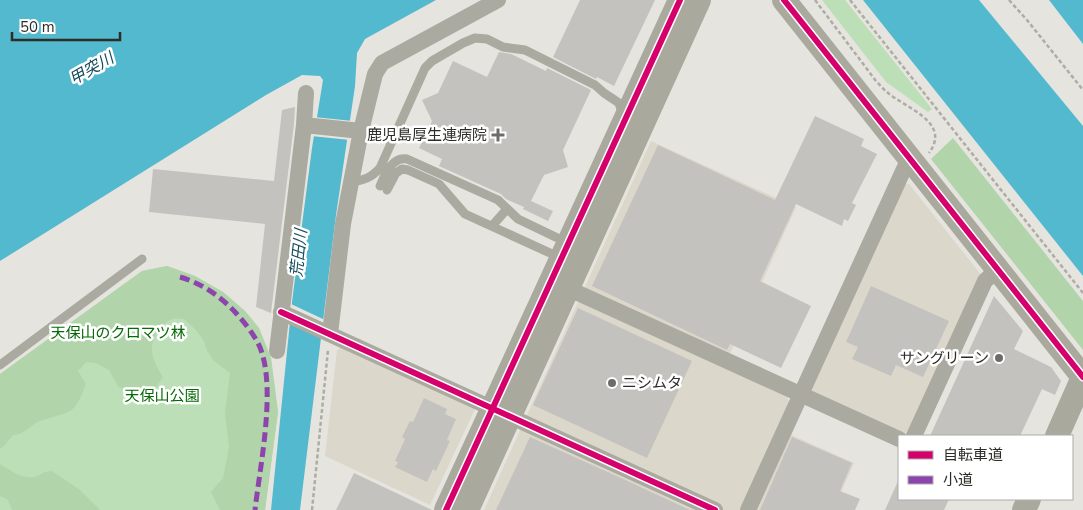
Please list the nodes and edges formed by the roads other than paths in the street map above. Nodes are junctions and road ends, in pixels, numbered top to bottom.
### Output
1 (498, 0) edge
2 (680, 0) edge
3 (699, 0) edge
4 (784, 0) edge
5 (306, 94) dead end
6 (632, 124) junction
7 (307, 125) junction
8 (357, 130) junction
9 (917, 158) junction
10 (351, 182) junction
11 (507, 209) junction
12 (492, 226) junction
13 (565, 251) junction
14 (142, 259) dead end
15 (998, 269) junction
16 (559, 284) junction
17 (285, 314) junction
18 (327, 333) junction
19 (277, 351) dead end
20 (0, 365) edge
21 (1083, 377) edge
22 (801, 395) junction
23 (502, 413) junction
24 (914, 435) edge
25 (1057, 435) edge
26 (898, 439) edge
27 (446, 510) edge
28 (467, 510) edge
29 (716, 510) edge
30 (748, 510) edge

1 - 8 street
2 - 6 street
3 - 6 street
4 - 9 street
5 - 7 street
6 - 10 lane
6 - 13 street
6 - 16 street
7 - 8 street
7 - 17 street
8 - 10 street
9 - 15 street
9 - 22 street
10 - 18 street
11 - 12 lane
11 - 12 lane
11 - 13 lane
12 - 13 lane
13 - 16 street
14 - 20 lane
15 - 21 street
15 - 24 street
16 - 22 street
16 - 23 street
17 - 18 street
17 - 19 street
18 - 23 street
21 - 25 street
22 - 26 street
22 - 30 street
23 - 27 street
23 - 28 street
23 - 29 street

